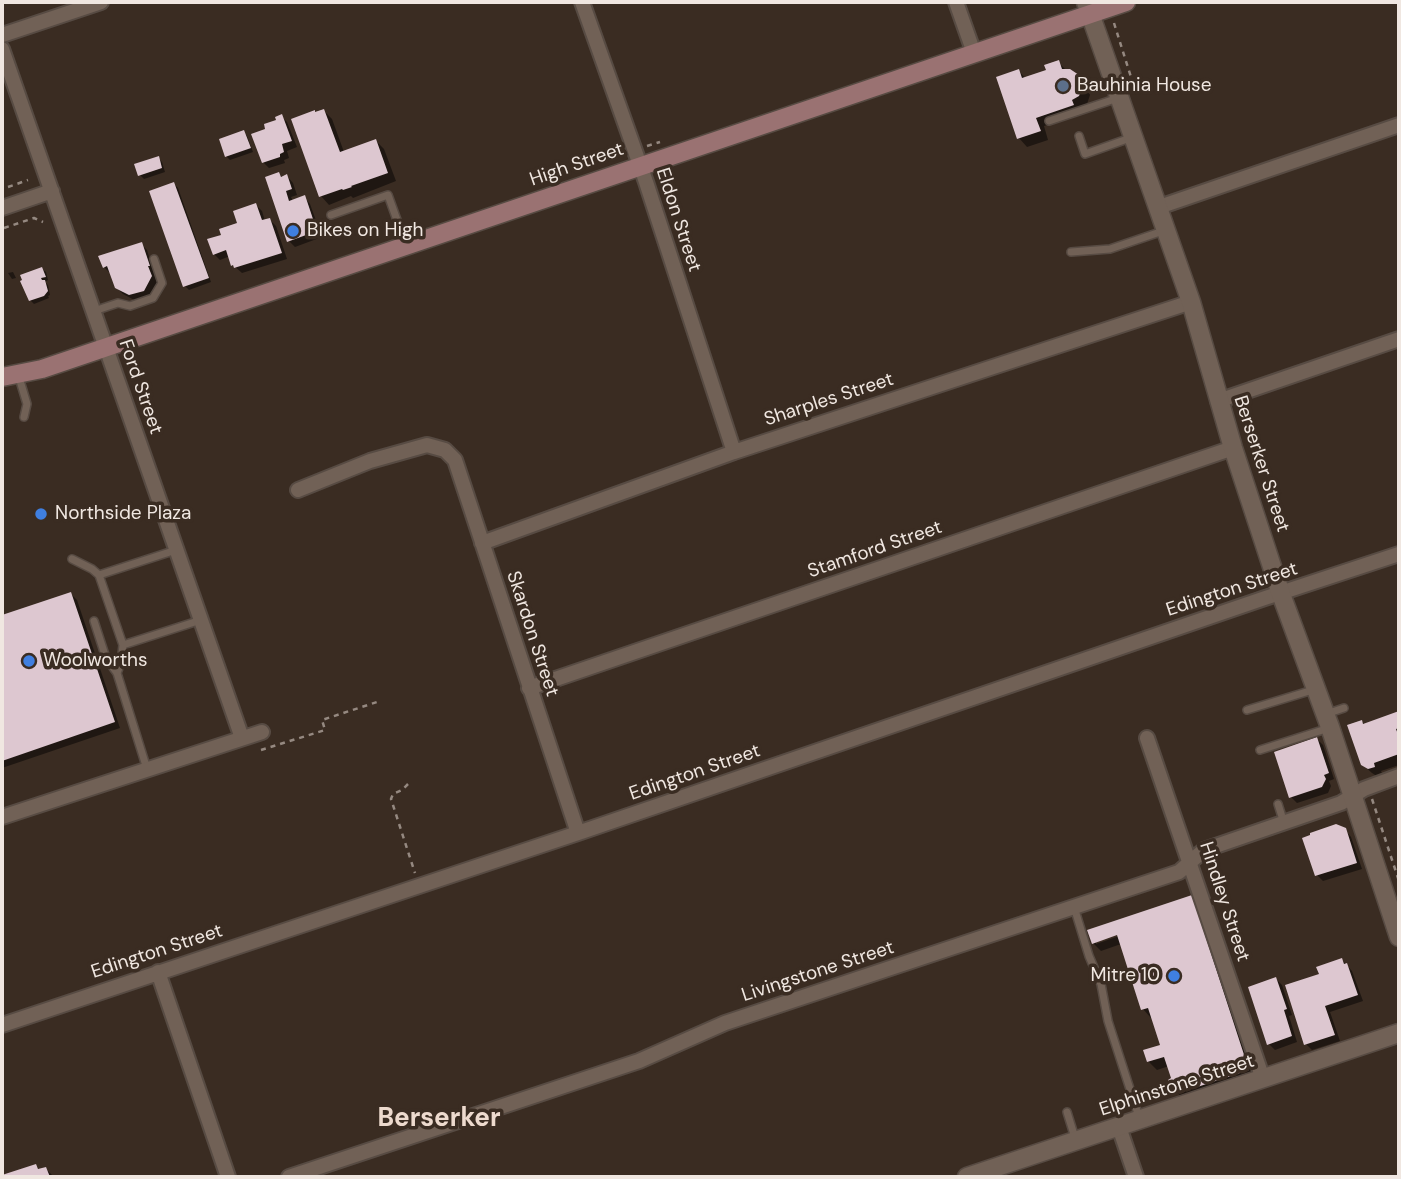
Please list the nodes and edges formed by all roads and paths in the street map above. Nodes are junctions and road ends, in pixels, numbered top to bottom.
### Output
1 (101, 2) edge
2 (582, 2) edge
3 (956, 2) edge
4 (1126, 2) edge
5 (1088, 8) edge
6 (2, 35) edge
7 (2, 48) edge
8 (974, 53) junction
9 (1119, 97) junction
10 (1049, 121) dead end
11 (1399, 125) edge
12 (1079, 136) dead end
13 (1134, 136) junction
14 (640, 166) junction
15 (28, 180) dead end
16 (8, 187) dead end
17 (52, 191) junction
18 (1159, 207) junction
19 (2, 208) edge
20 (331, 215) dead end
21 (43, 222) dead end
22 (4, 228) dead end
23 (1167, 230) junction
24 (406, 245) junction
25 (1071, 252) dead end
26 (154, 259) dead end
27 (1191, 302) junction
28 (94, 312) junction
29 (1399, 339) edge
30 (106, 347) junction
31 (13, 377) edge
32 (2, 390) edge
33 (1218, 401) junction
34 (24, 417) dead end
35 (1233, 448) junction
36 (734, 452) junction
37 (298, 490) dead end
38 (482, 542) junction
39 (176, 550) junction
40 (1399, 554) edge
41 (72, 559) dead end
42 (99, 575) junction
43 (1280, 594) junction
44 (201, 620) junction
45 (94, 621) dead end
46 (123, 645) junction
47 (117, 673) junction
48 (529, 688) junction
49 (1316, 689) junction
50 (380, 701) dead end
51 (1344, 708) dead end
52 (1247, 710) dead end
53 (1328, 721) junction
54 (262, 732) dead end
55 (242, 738) junction
56 (1147, 738) dead end
57 (261, 750) dead end
58 (1260, 750) dead end
59 (147, 769) junction
60 (1399, 776) edge
61 (408, 784) dead end
62 (1353, 796) junction
63 (1278, 804) dead end
64 (2, 817) edge
65 (1285, 824) junction
66 (578, 833) junction
67 (1191, 863) junction
68 (419, 886) junction
69 (1074, 907) junction
70 (1399, 937) edge
71 (158, 972) junction
72 (2, 1024) edge
73 (1399, 1033) edge
74 (1263, 1079) junction
75 (1067, 1112) dead end
76 (1140, 1120) junction
77 (1119, 1127) junction
78 (1076, 1141) junction
79 (228, 1177) edge
80 (289, 1177) edge
81 (967, 1177) edge
82 (1136, 1177) edge

1 - 6 street
2 - 14 street, Eldon Street
3 - 8 street
4 - 5 main road, High Street
5 - 8 main road, High Street
5 - 9 street, Berserker Street
7 - 17 street, Ford Street
8 - 14 main road, High Street
9 - 10 lane
9 - 13 street, Berserker Street
11 - 18 street
12 - 13 lane
13 - 18 street, Berserker Street
14 - 24 main road, High Street
14 - 36 street, Eldon Street
15 - 16 path
17 - 19 street
17 - 28 street, Ford Street
18 - 23 street, Berserker Street
20 - 24 lane
21 - 22 path
23 - 25 lane
23 - 27 street, Berserker Street
24 - 30 main road, High Street
26 - 28 lane
27 - 33 street, Berserker Street
27 - 36 street, Sharples Street
28 - 30 street, Ford Street
29 - 33 street
30 - 31 main road, High Street
30 - 39 street, Ford Street
31 - 32 main road, High Street
31 - 34 lane
33 - 35 street, Berserker Street
35 - 43 street, Berserker Street
35 - 48 street, Stamford Street
36 - 38 street, Sharples Street
37 - 38 street, Skardon Street
38 - 48 street, Skardon Street
39 - 42 lane
39 - 44 street, Ford Street
40 - 43 street, Edington Street
41 - 42 lane
42 - 46 lane
43 - 49 street, Berserker Street
43 - 66 street, Edington Street
44 - 46 lane
44 - 55 street, Ford Street
45 - 47 lane
46 - 47 lane
47 - 59 lane
48 - 66 street, Skardon Street
49 - 52 lane
49 - 53 street, Berserker Street
50 - 57 path
51 - 53 lane
53 - 58 lane
53 - 62 street, Berserker Street
54 - 55 street
55 - 59 street
56 - 67 street, Hindley Street
59 - 64 street
60 - 62 street, Livingstone Street
61 - 68 path
62 - 65 street, Livingstone Street
62 - 70 street, Berserker Street
63 - 65 lane
65 - 67 street, Livingstone Street
66 - 68 street, Edington Street
67 - 69 street, Livingstone Street
67 - 74 street, Hindley Street
68 - 71 street, Edington Street
69 - 76 lane
69 - 80 street, Livingstone Street
71 - 72 street, Edington Street
71 - 79 street
73 - 74 street, Elphinstone Street
74 - 76 street, Elphinstone Street
75 - 78 lane
76 - 77 street, Elphinstone Street
77 - 78 street, Elphinstone Street
77 - 82 street
78 - 81 street, Elphinstone Street

